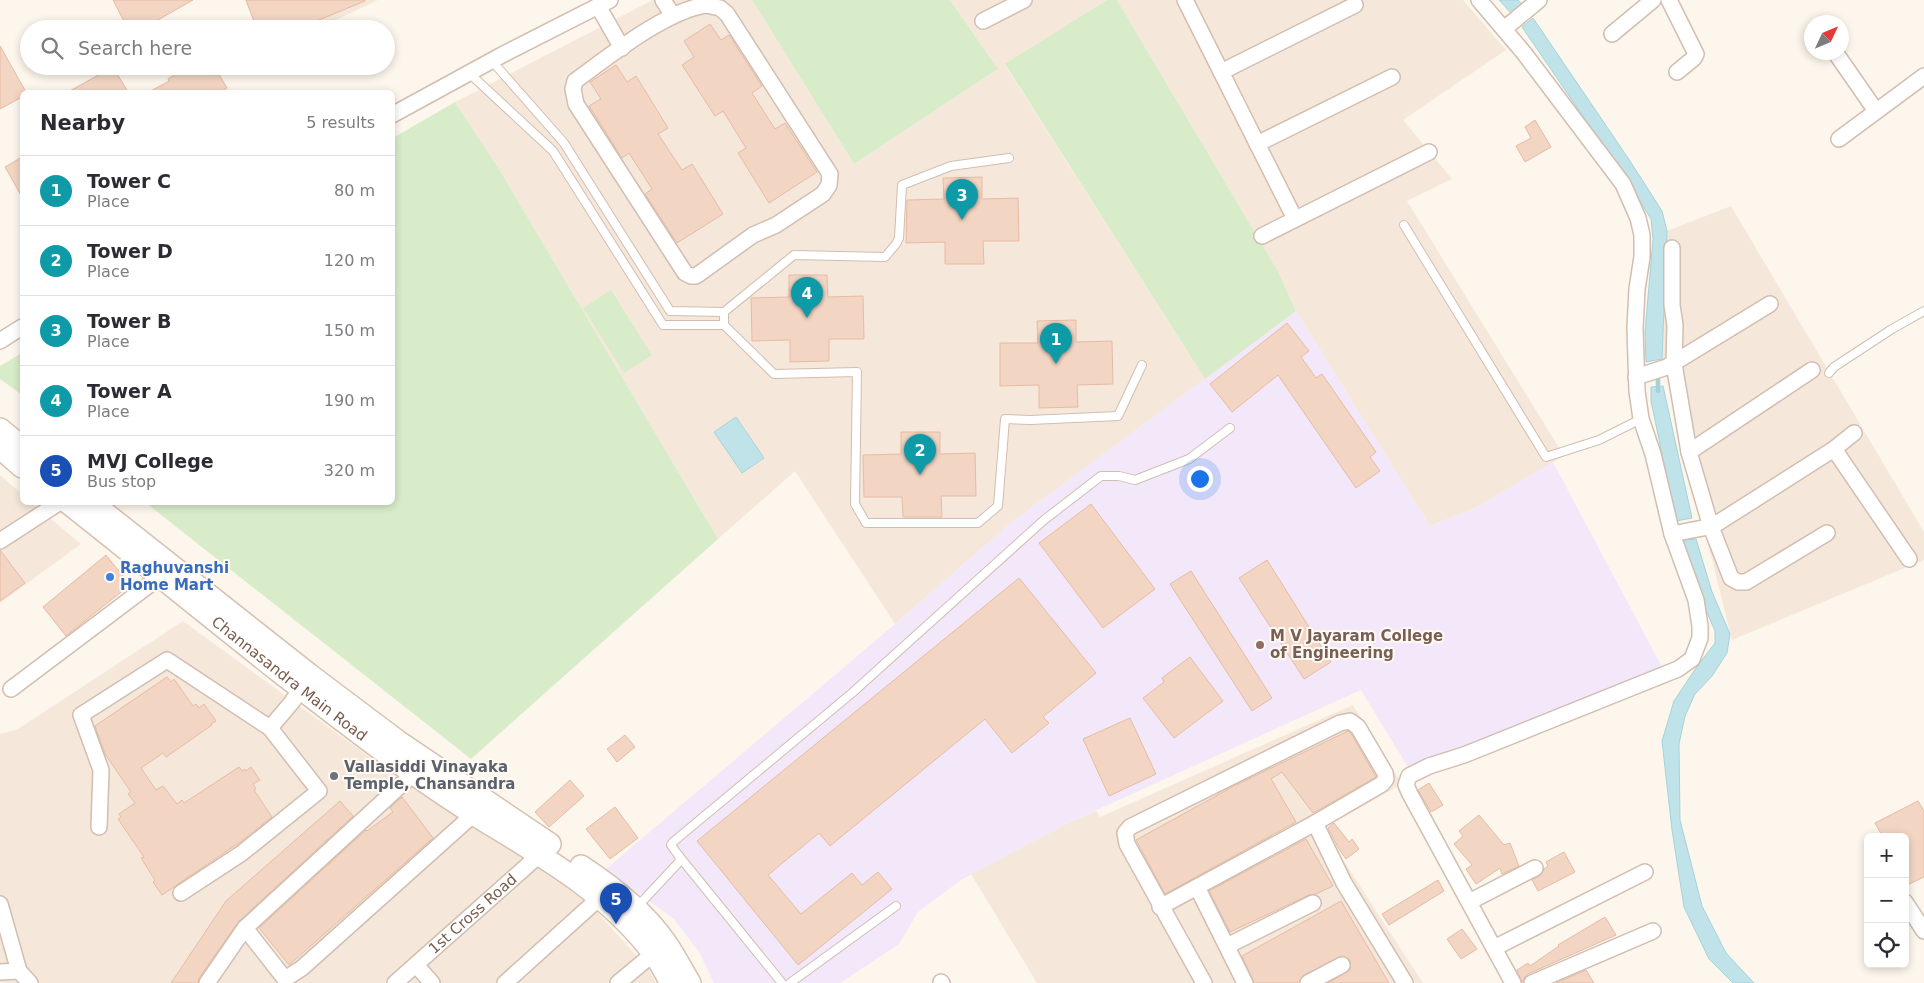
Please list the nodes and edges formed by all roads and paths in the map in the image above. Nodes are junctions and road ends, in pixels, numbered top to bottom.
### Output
1 (663, 0) edge
2 (1024, 0) edge
3 (1479, 0) edge
4 (1653, 0) edge
5 (1669, 0) edge
6 (1188, 1) edge
7 (604, 3) edge
8 (1534, 4) edge
9 (1355, 5) dead end
10 (673, 16) junction
11 (982, 21) dead end
12 (1509, 25) junction
13 (1612, 34) dead end
14 (622, 48) junction
15 (1841, 60) edge
16 (492, 61) junction
17 (1221, 72) junction
18 (1677, 72) dead end
19 (469, 73) junction
20 (1924, 76) edge
21 (1392, 77) dead end
22 (1876, 111) junction
23 (395, 113) edge
24 (1838, 139) dead end
25 (1257, 144) junction
26 (1429, 152) dead end
27 (1009, 158) dead end
28 (1295, 219) junction
29 (1404, 225) dead end
30 (1262, 236) dead end
31 (1672, 248) dead end
32 (1770, 304) dead end
33 (1924, 311) edge
34 (724, 312) junction
35 (724, 326) junction
36 (20, 329) edge
37 (0, 341) edge
38 (1142, 365) dead end
39 (1812, 370) dead end
40 (1656, 371) junction
41 (1829, 373) dead end
42 (1641, 419) junction
43 (1230, 428) dead end
44 (0, 429) edge
45 (1854, 433) dead end
46 (20, 445) edge
47 (0, 448) edge
48 (1834, 449) junction
49 (1690, 452) junction
50 (20, 464) edge
51 (55, 505) edge
52 (71, 505) edge
53 (95, 505) edge
54 (1711, 527) junction
55 (1677, 533) junction
56 (1827, 533) dead end
57 (0, 541) edge
58 (1909, 559) dead end
59 (161, 576) junction
60 (305, 682) junction
61 (11, 689) dead end
62 (270, 728) junction
63 (413, 774) junction
64 (474, 814) junction
65 (1315, 823) junction
66 (99, 827) dead end
67 (546, 849) junction
68 (679, 856) junction
69 (1535, 868) dead end
70 (1645, 872) dead end
71 (1196, 887) junction
72 (606, 892) junction
73 (181, 893) dead end
74 (1469, 902) junction
75 (1313, 903) dead end
76 (0, 904) edge
77 (896, 906) dead end
78 (1160, 907) junction
79 (1909, 908) edge
80 (636, 909) junction
81 (245, 928) junction
82 (1653, 931) dead end
83 (1924, 931) edge
84 (1227, 946) junction
85 (1494, 948) junction
86 (654, 954) junction
87 (416, 964) junction
88 (1342, 965) dead end
89 (0, 972) edge
90 (19, 972) junction
91 (30, 983) edge
92 (206, 983) edge
93 (395, 983) edge
94 (432, 983) edge
95 (504, 983) edge
96 (618, 983) edge
97 (670, 983) edge
98 (690, 983) edge
99 (782, 983) edge
100 (790, 983) edge
101 (1204, 983) edge
102 (1245, 983) edge
103 (1308, 983) edge
104 (1405, 983) edge
105 (1513, 983) edge
106 (1532, 983) edge

1 - 10 street
2 - 11 street
3 - 12 street
4 - 13 street
5 - 18 street
6 - 17 street
7 - 14 street
7 - 16 street
8 - 12 street
9 - 17 street
10 - 14 street
10 - 14 street
12 - 40 street
15 - 22 street
16 - 19 street
16 - 34 lane
17 - 25 street
19 - 23 street
19 - 35 lane
20 - 22 street
21 - 25 street
22 - 24 street
25 - 28 street
26 - 28 street
27 - 34 lane
28 - 30 street
29 - 42 lane
31 - 40 street
32 - 40 street
33 - 41 lane
34 - 35 lane
35 - 38 lane
36 - 37 street
39 - 49 street
40 - 42 street
40 - 49 street
42 - 55 street
43 - 68 lane
44 - 46 main road
45 - 48 street
47 - 50 main road
48 - 54 street
48 - 58 street
49 - 54 street
51 - 57 street
52 - 59 main road, Channasandra Main Road
53 - 60 main road, Channasandra Main Road
54 - 55 street
54 - 56 street
55 - 74 street
59 - 60 main road, Channasandra Main Road
59 - 61 street
60 - 62 street
60 - 63 main road, Channasandra Main Road
60 - 67 main road, Channasandra Main Road
62 - 66 street
62 - 73 street
63 - 64 main road, Channasandra Main Road
63 - 81 street
64 - 67 main road, Channasandra Main Road
64 - 81 street
65 - 71 street
65 - 78 street
65 - 104 street
67 - 72 main road, Channasandra Main Road
67 - 87 street, 1st Cross Road
68 - 80 lane
68 - 99 lane
69 - 74 street
70 - 85 street
71 - 78 street
71 - 84 street
72 - 80 main road, Channasandra Main Road
72 - 86 main road, Channasandra Main Road
72 - 95 street
74 - 85 street
75 - 84 street
76 - 90 street
77 - 100 lane
78 - 101 street
79 - 83 street
80 - 98 main road, Channasandra Main Road
81 - 92 street
82 - 106 street
84 - 102 street
85 - 105 street
86 - 96 street
86 - 97 main road, Channasandra Main Road
87 - 93 street, 1st Cross Road
87 - 94 street
88 - 103 street
89 - 90 street
90 - 91 street

